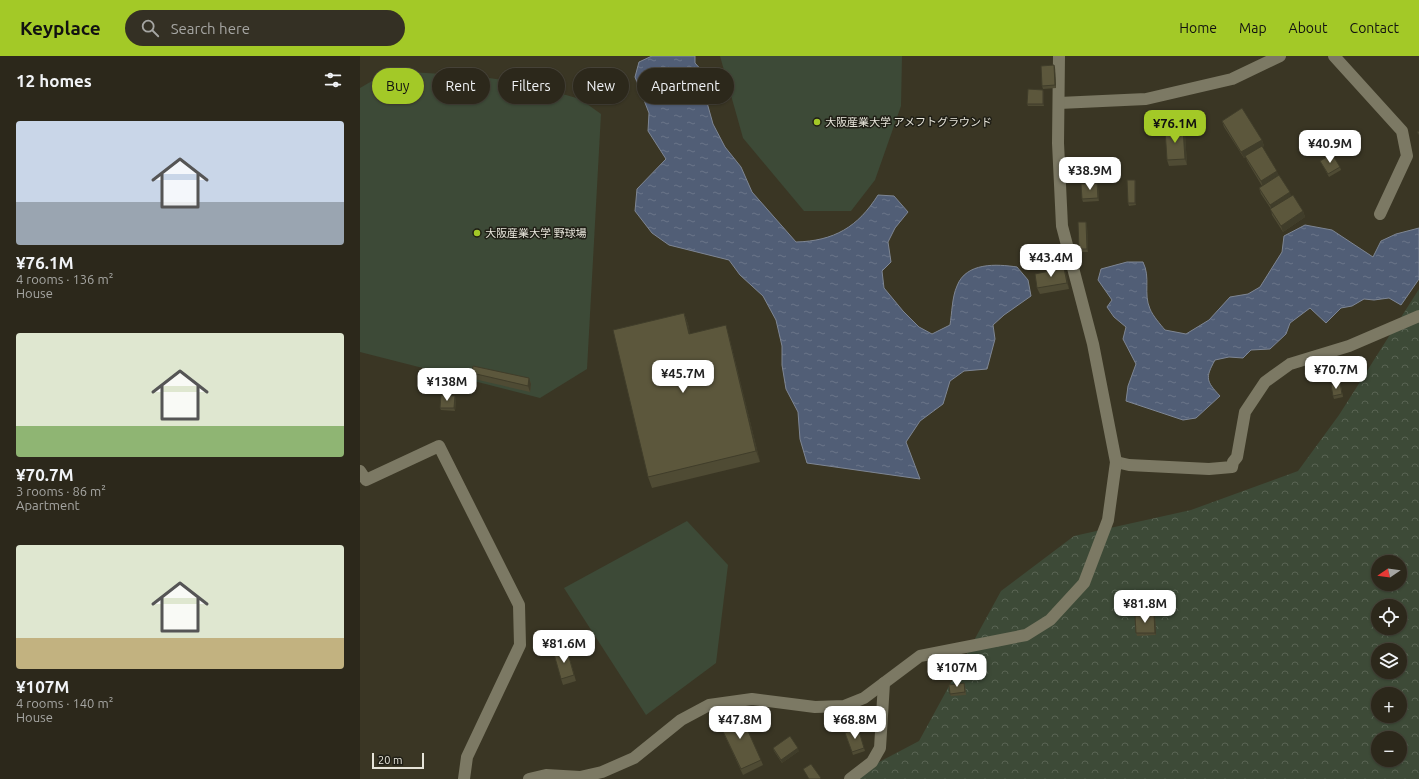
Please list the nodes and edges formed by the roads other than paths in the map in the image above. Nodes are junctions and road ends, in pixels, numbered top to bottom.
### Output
1 (1059, 56) edge
2 (1280, 56) edge
3 (1334, 56) edge
4 (1058, 103) junction
5 (1380, 214) dead end
6 (1419, 316) edge
7 (1116, 462) junction
8 (362, 478) edge
9 (884, 683) junction
10 (464, 779) edge
11 (529, 779) edge
12 (850, 779) edge

1 - 4 street
2 - 4 street
3 - 5 street
4 - 7 street
6 - 7 street
7 - 9 street
8 - 10 street
9 - 11 street
9 - 12 street

